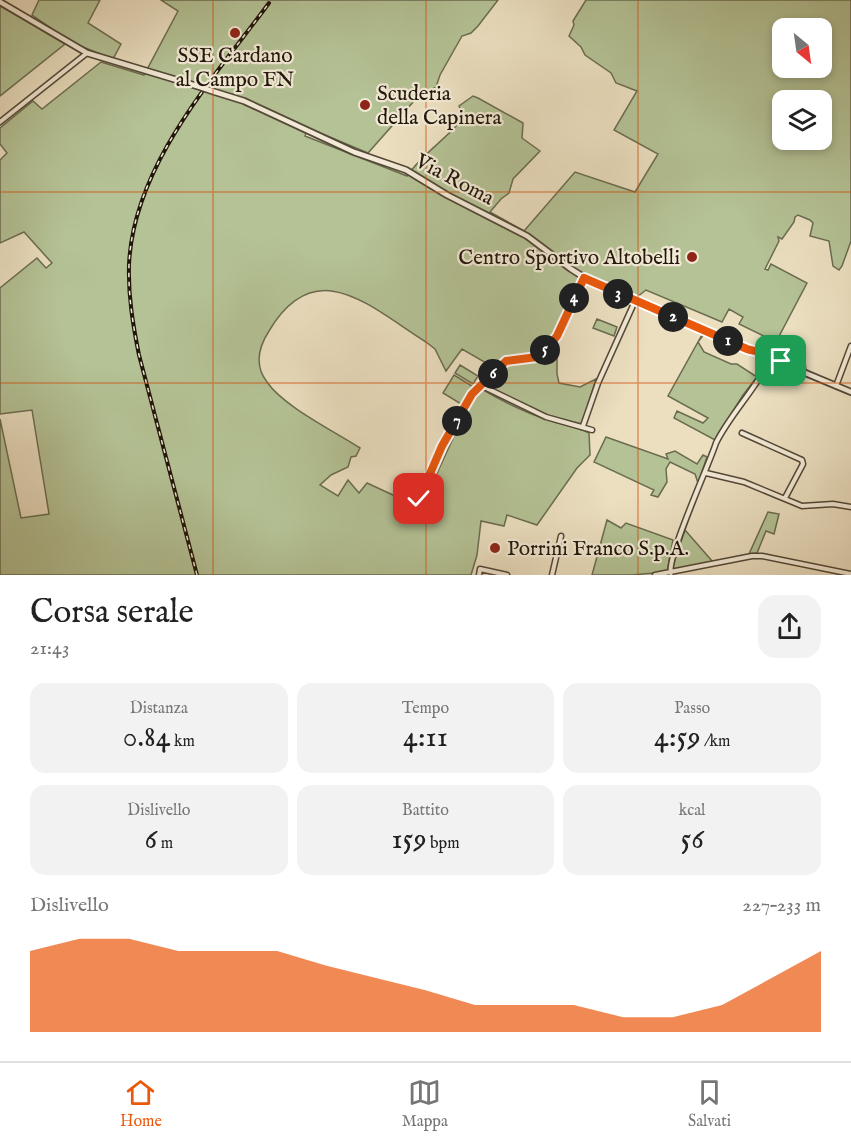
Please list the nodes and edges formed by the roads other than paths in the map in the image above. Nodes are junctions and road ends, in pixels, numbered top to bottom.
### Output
1 (0, 2) edge
2 (87, 53) junction
3 (0, 122) edge
4 (584, 278) junction
5 (635, 301) junction
6 (851, 346) edge
7 (757, 353) junction
8 (771, 353) junction
9 (781, 358) junction
10 (767, 362) junction
11 (776, 366) junction
12 (791, 367) junction
13 (762, 375) junction
14 (480, 385) junction
15 (836, 386) junction
16 (851, 392) edge
17 (583, 426) junction
18 (592, 430) dead end
19 (742, 433) dead end
20 (706, 472) junction
21 (785, 498) junction
22 (411, 501) dead end
23 (851, 507) edge
24 (561, 536) dead end
25 (671, 573) junction
26 (851, 574) edge
27 (479, 575) edge
28 (507, 575) edge
29 (552, 575) edge
30 (655, 575) edge
31 (661, 575) edge

1 - 2 street, Via Roma
2 - 3 street
2 - 4 street, Via Roma, bridge
4 - 5 street, Via Roma
4 - 14 street
5 - 7 street, Via Roma
5 - 17 street
6 - 15 street
7 - 8 street, Via Roma
7 - 10 street, Via Roma
8 - 9 street, Via Roma
8 - 10 street
9 - 11 street
9 - 12 street, Via Roma
10 - 11 street, Via Roma
10 - 13 street
11 - 12 street, Via Roma
11 - 13 street
12 - 15 street, Via Roma
13 - 20 street
14 - 17 street
14 - 22 street
15 - 16 street, Via Roma
17 - 18 street
19 - 21 street
20 - 21 street
20 - 25 street
21 - 23 street
24 - 29 street
25 - 26 street
25 - 31 street
27 - 28 street
30 - 31 street

